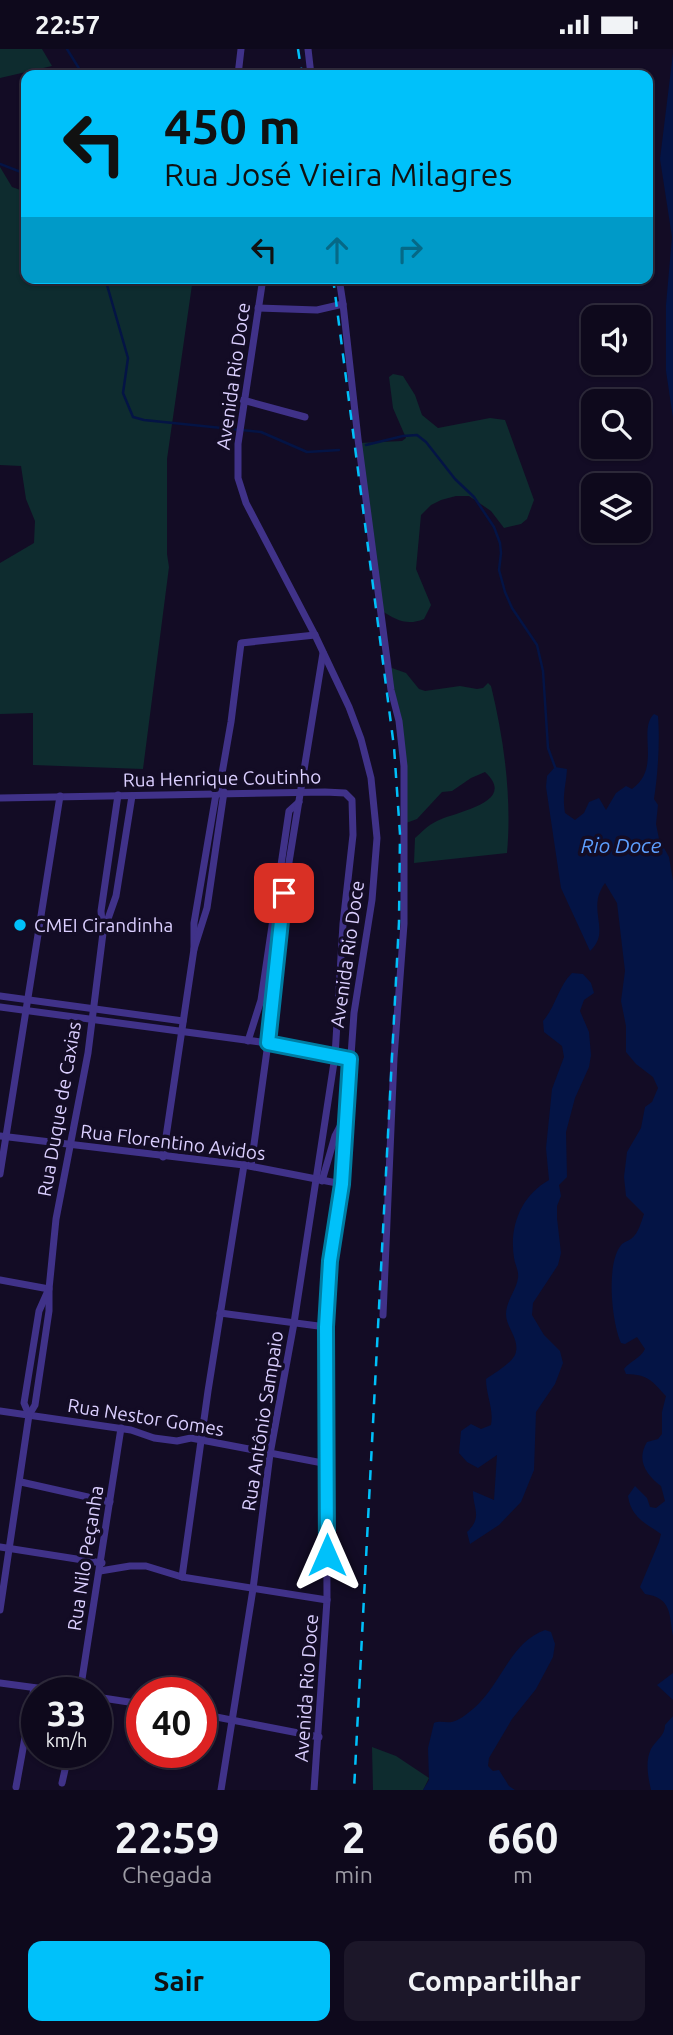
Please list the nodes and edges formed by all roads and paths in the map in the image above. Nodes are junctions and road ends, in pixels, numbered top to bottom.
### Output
1 (241, 49) edge
2 (308, 49) edge
3 (239, 70) edge
4 (310, 70) edge
5 (262, 284) edge
6 (340, 284) edge
7 (343, 304) junction
8 (258, 308) junction
9 (243, 400) junction
10 (305, 417) dead end
11 (315, 635) junction
12 (323, 652) junction
13 (220, 785) junction
14 (299, 792) junction
15 (215, 794) junction
16 (118, 795) junction
17 (225, 795) junction
18 (60, 796) junction
19 (132, 796) junction
20 (0, 798) edge
21 (299, 802) junction
22 (103, 933) junction
23 (194, 949) junction
24 (0, 996) edge
25 (27, 1001) junction
26 (0, 1007) edge
27 (93, 1009) junction
28 (26, 1011) junction
29 (92, 1019) junction
30 (183, 1021) junction
31 (181, 1033) junction
32 (248, 1041) junction
33 (268, 1043) junction
34 (335, 1056) junction
35 (350, 1059) junction
36 (345, 1118) junction
37 (4, 1137) edge
38 (70, 1144) junction
39 (163, 1157) junction
40 (247, 1165) junction
41 (0, 1174) edge
42 (319, 1180) junction
43 (342, 1184) junction
44 (0, 1280) edge
45 (49, 1289) junction
46 (220, 1313) junction
47 (383, 1315) dead end
48 (294, 1323) junction
49 (326, 1327) junction
50 (0, 1411) edge
51 (29, 1415) junction
52 (121, 1428) junction
53 (202, 1441) junction
54 (270, 1454) junction
55 (328, 1464) junction
56 (21, 1482) junction
57 (110, 1502) junction
58 (0, 1547) edge
59 (10, 1549) junction
60 (101, 1567) junction
61 (183, 1577) junction
62 (253, 1589) junction
63 (327, 1600) junction
64 (0, 1610) edge
65 (83, 1677) edge
66 (0, 1683) edge
67 (21, 1686) edge
68 (217, 1717) edge
69 (232, 1719) junction
70 (319, 1737) junction
71 (21, 1760) edge
72 (65, 1768) edge
73 (62, 1783) dead end
74 (16, 1787) dead end
75 (221, 1790) edge
76 (314, 1790) edge

1 - 3 street
2 - 4 street
5 - 8 street, Avenida Rio Doce
6 - 7 street
7 - 8 street
7 - 47 street
8 - 9 street, Avenida Rio Doce
9 - 10 street
9 - 11 street, Avenida Rio Doce
11 - 12 street, Avenida Rio Doce
11 - 13 street
12 - 14 street
12 - 35 street, Avenida Rio Doce
13 - 15 street
13 - 17 street
14 - 17 street, Rua Henrique Coutinho
14 - 21 street
14 - 34 street, Rua Henrique Coutinho
15 - 17 street, Rua Henrique Coutinho
15 - 19 street, Rua Henrique Coutinho
15 - 23 street
16 - 18 street, Rua Henrique Coutinho
16 - 19 street, Rua Henrique Coutinho
16 - 22 street, Rua Duque de Caxias
17 - 23 street
18 - 20 street, Rua Henrique Coutinho
18 - 25 street
19 - 22 street, Rua Duque de Caxias
21 - 32 street
21 - 33 street
22 - 27 street, Rua Duque de Caxias
23 - 30 street
24 - 25 street
25 - 27 street
25 - 28 street
26 - 28 street
27 - 29 street, Rua Duque de Caxias
27 - 30 street
28 - 29 street
28 - 37 street
29 - 31 street
29 - 38 street, Rua Duque de Caxias
30 - 31 street
31 - 32 street
31 - 39 street
32 - 33 street
33 - 34 street
33 - 40 street
34 - 35 street
34 - 42 street, Rua Antônio Sampaio
35 - 36 street, Avenida Rio Doce
36 - 42 street
36 - 43 street, Avenida Rio Doce
37 - 38 street, Rua Florentino Avidos
37 - 41 street
38 - 39 street, Rua Florentino Avidos
38 - 45 street, Rua Duque de Caxias
39 - 40 street, Rua Florentino Avidos
40 - 42 street, Rua Florentino Avidos
40 - 46 street
42 - 43 street, Rua Florentino Avidos
42 - 48 street, Rua Antônio Sampaio
43 - 49 street, Avenida Rio Doce
44 - 45 street
45 - 51 street, Rua Duque de Caxias
46 - 48 street
46 - 53 street
48 - 49 street
48 - 54 street, Rua Antônio Sampaio
49 - 55 street, Avenida Rio Doce
50 - 51 street, Rua Nestor Gomes
51 - 52 street, Rua Nestor Gomes
51 - 56 street, Rua Duque de Caxias
52 - 53 street, Rua Nestor Gomes
52 - 57 street, Rua Nilo Peçanha
53 - 54 street, Rua Nestor Gomes
53 - 61 street
54 - 55 street, Rua Nestor Gomes
54 - 62 street, Rua Antônio Sampaio
55 - 63 street, Avenida Rio Doce
56 - 57 street
56 - 59 street, Rua Duque de Caxias
57 - 60 street, Rua Nilo Peçanha
58 - 59 street
59 - 60 street
59 - 64 street, Rua Duque de Caxias
60 - 61 street
60 - 65 street, Rua Nilo Peçanha
61 - 62 street
62 - 63 street
62 - 69 street, Rua Antônio Sampaio
63 - 70 street, Avenida Rio Doce
66 - 67 street
68 - 69 street
69 - 70 street
69 - 75 street, Rua Antônio Sampaio
70 - 76 street, Avenida Rio Doce
71 - 74 street
72 - 73 street

